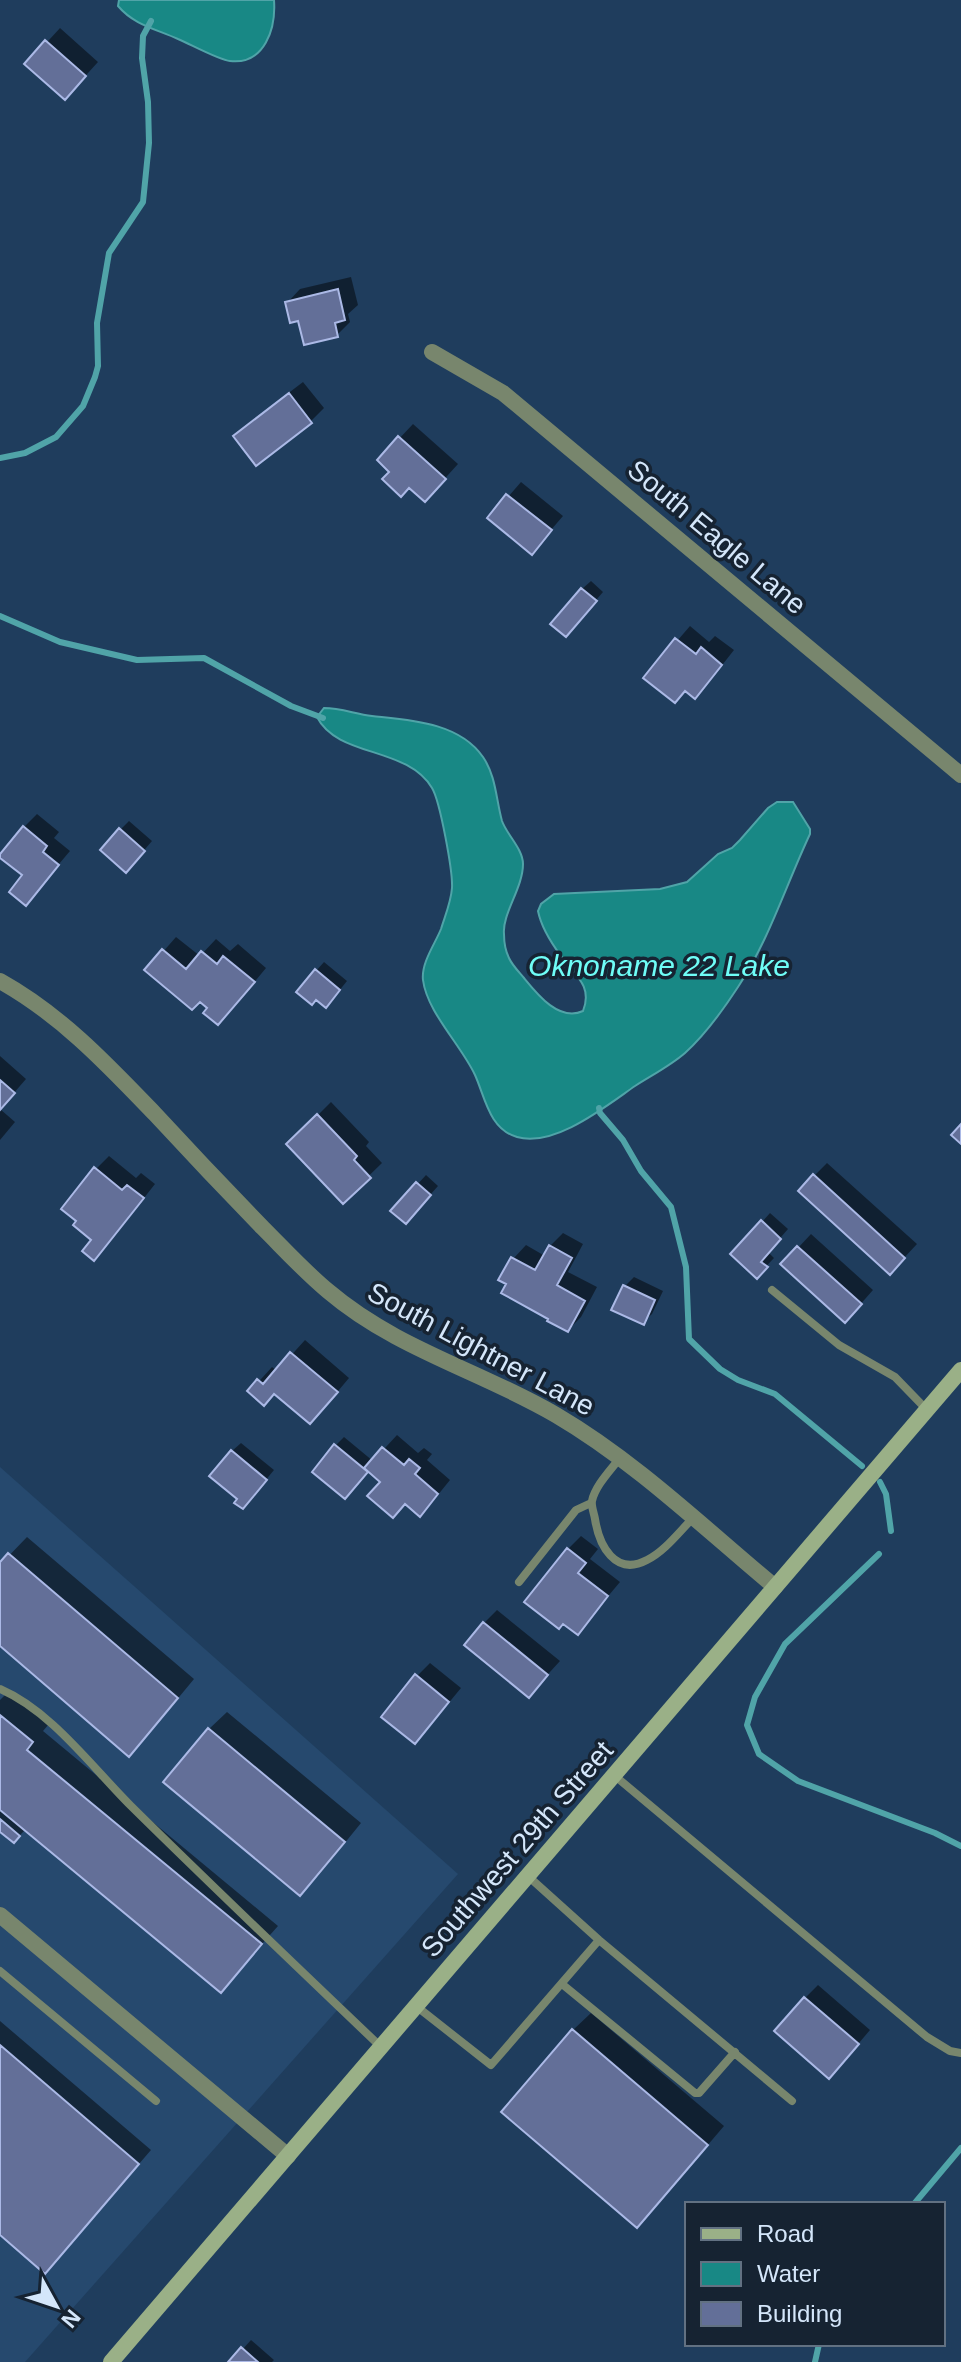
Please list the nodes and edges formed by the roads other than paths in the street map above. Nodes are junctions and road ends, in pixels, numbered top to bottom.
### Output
1 (432, 352) dead end
2 (961, 775) edge
3 (0, 981) edge
4 (772, 1290) dead end
5 (961, 1370) edge
6 (927, 1410) junction
7 (619, 1459) junction
8 (591, 1503) junction
9 (693, 1518) junction
10 (519, 1582) dead end
11 (775, 1587) junction
12 (0, 1689) edge
13 (615, 1776) junction
14 (529, 1877) junction
15 (0, 1915) edge
16 (599, 1940) junction
17 (0, 1971) edge
18 (562, 1984) junction
19 (416, 2006) junction
20 (381, 2047) junction
21 (735, 2052) junction
22 (961, 2053) edge
23 (156, 2101) dead end
24 (792, 2101) dead end
25 (288, 2156) junction
26 (111, 2362) edge

1 - 2 street, South Eagle Lane
3 - 7 street, South Lightner Lane
4 - 6 lane
5 - 6 street, Southwest 29th Street
6 - 11 street, Southwest 29th Street
7 - 8 lane
7 - 9 street, South Lightner Lane
8 - 9 lane
8 - 10 lane
9 - 11 street, South Lightner Lane
11 - 13 street, Southwest 29th Street
12 - 20 lane
13 - 14 street, Southwest 29th Street
13 - 22 lane
14 - 16 lane
14 - 19 street, Southwest 29th Street
15 - 25 street
16 - 18 lane
16 - 21 lane
17 - 23 lane
18 - 19 lane
18 - 21 lane
19 - 20 street, Southwest 29th Street
20 - 25 street, Southwest 29th Street
21 - 24 lane
25 - 26 street, Southwest 29th Street

